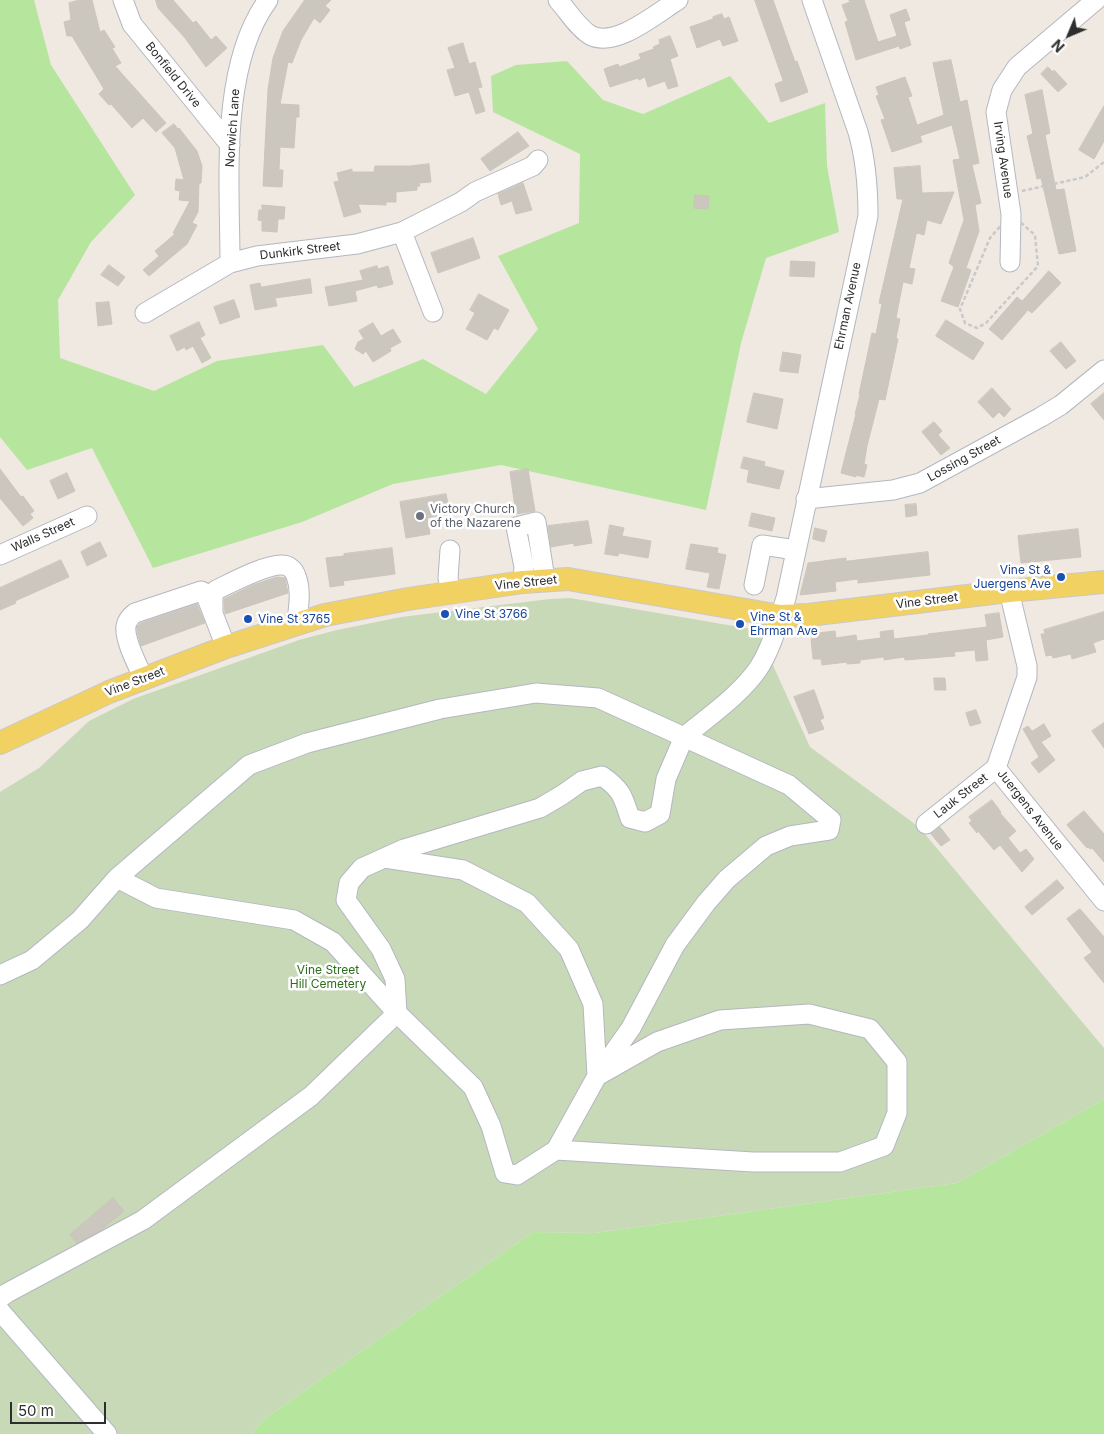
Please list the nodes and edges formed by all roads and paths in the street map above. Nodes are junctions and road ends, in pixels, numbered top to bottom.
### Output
1 (123, 0) edge
2 (268, 0) edge
3 (558, 0) edge
4 (678, 0) edge
5 (812, 0) edge
6 (1096, 0) edge
7 (230, 145) junction
8 (538, 160) dead end
9 (1104, 162) edge
10 (1008, 194) junction
11 (402, 232) junction
12 (1010, 262) dead end
13 (230, 263) junction
14 (145, 312) dead end
15 (433, 312) dead end
16 (1104, 370) edge
17 (806, 499) junction
18 (87, 516) dead end
19 (450, 550) dead end
20 (796, 550) junction
21 (2, 551) edge
22 (1104, 582) edge
23 (754, 585) dead end
24 (1009, 591) junction
25 (451, 593) junction
26 (213, 613) junction
27 (780, 616) junction
28 (297, 623) junction
29 (226, 647) junction
30 (144, 679) junction
31 (684, 737) junction
32 (0, 743) edge
33 (996, 768) junction
34 (926, 824) dead end
35 (385, 858) junction
36 (117, 878) junction
37 (1104, 902) edge
38 (0, 975) edge
39 (397, 1013) junction
40 (598, 1076) junction
41 (556, 1150) junction
42 (0, 1298) edge
43 (0, 1310) edge
44 (107, 1434) edge

1 - 7 street, Bonfield Drive
2 - 7 street, Norwich Lane
3 - 4 street
5 - 17 street, Ehrman Avenue
6 - 10 street, Irving Avenue
7 - 13 street, Norwich Lane
8 - 11 street, Dunkirk Street
9 - 10 path
10 - 12 street, Irving Avenue
11 - 13 street, Dunkirk Street
11 - 15 street
13 - 14 street, Dunkirk Street
16 - 17 street, Lossing Street
17 - 20 street, Ehrman Avenue
18 - 21 street, Walls Street
19 - 25 street
20 - 23 street
20 - 27 street, Ehrman Avenue
22 - 24 main road, Vine Street
24 - 27 main road, Vine Street
24 - 33 street, Juergens Avenue
25 - 27 main road, Vine Street
25 - 28 main road, Vine Street
26 - 28 street
26 - 29 street
26 - 30 street
27 - 31 street, Ehrman Avenue
28 - 29 main road, Vine Street
29 - 30 main road, Vine Street
30 - 32 main road, Vine Street
31 - 35 street
31 - 36 street
31 - 40 street
33 - 34 street, Lauk Street
33 - 37 street, Juergens Avenue
35 - 39 street
35 - 40 street
36 - 38 street
36 - 39 street
39 - 41 street
39 - 42 street
40 - 41 street
40 - 41 street
43 - 44 street

